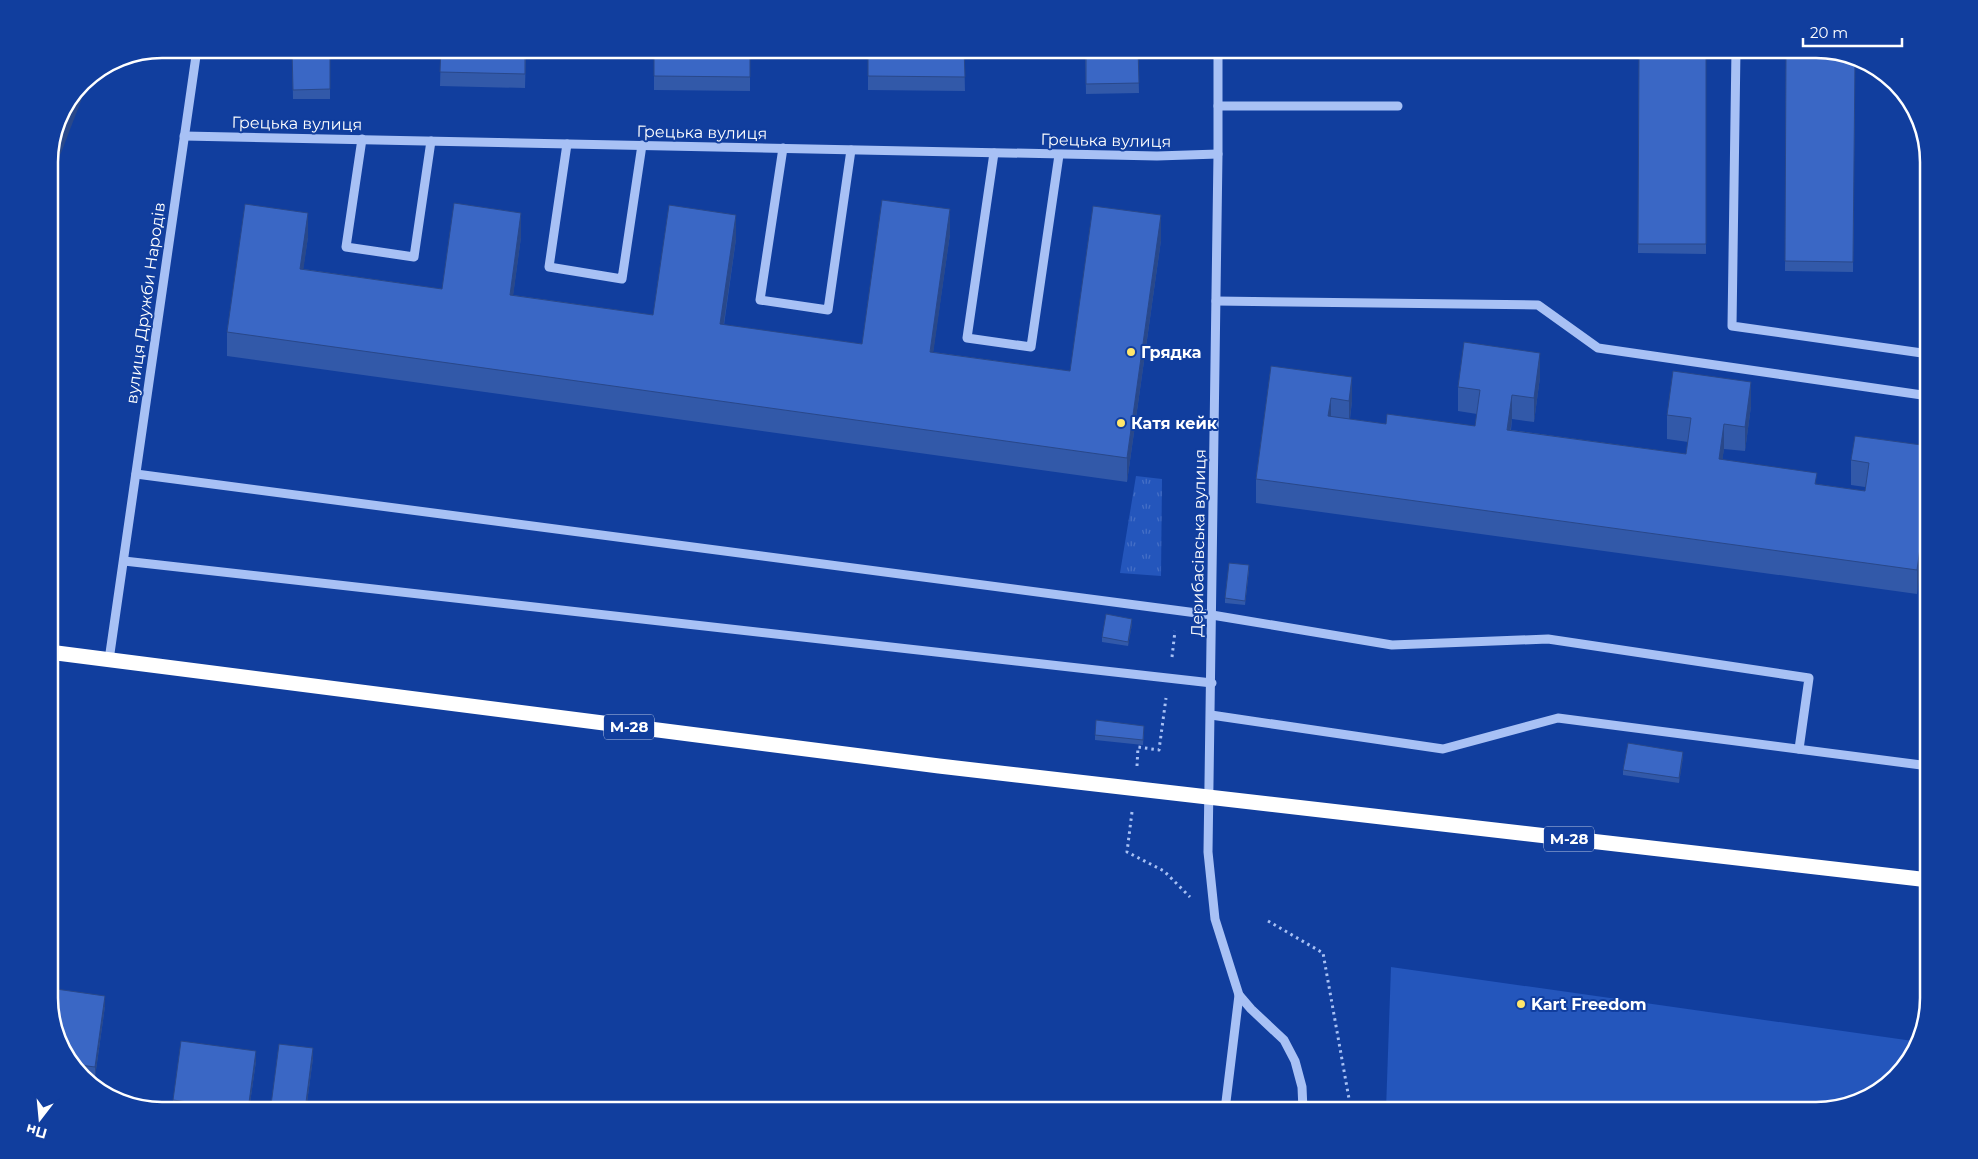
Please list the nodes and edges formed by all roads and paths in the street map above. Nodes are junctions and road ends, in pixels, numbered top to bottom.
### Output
1 (194, 58) edge
2 (1218, 58) edge
3 (1736, 58) edge
4 (1218, 106) junction
5 (1398, 106) dead end
6 (184, 136) junction
7 (362, 139) junction
8 (431, 140) junction
9 (567, 144) junction
10 (642, 145) junction
11 (782, 148) junction
12 (852, 150) junction
13 (994, 153) junction
14 (1218, 154) junction
15 (1059, 155) junction
16 (1216, 301) junction
17 (1920, 353) edge
18 (1920, 395) edge
19 (136, 474) junction
20 (124, 561) junction
21 (1212, 616) junction
22 (58, 653) edge
23 (109, 660) junction
24 (1212, 683) junction
25 (1211, 715) junction
26 (1138, 747) edge
27 (1800, 749) junction
28 (1159, 750) dead end
29 (1920, 765) edge
30 (1209, 797) junction
31 (1127, 852) dead end
32 (1920, 879) edge
33 (1192, 902) dead end
34 (1268, 921) dead end
35 (1239, 995) junction
36 (1226, 1102) edge
37 (1303, 1102) edge
38 (1350, 1102) edge

1 - 6 street, вулиця Дружби Народів
2 - 4 street, Дерибасівська вулиця
3 - 17 street
4 - 5 street
4 - 14 street, Дерибасівська вулиця
6 - 7 street, Грецька вулиця
6 - 19 street, вулиця Дружби Народів
7 - 8 street, Грецька вулиця
7 - 8 street
8 - 9 street, Грецька вулиця
9 - 10 street, Грецька вулиця
9 - 10 street
10 - 11 street, Грецька вулиця
11 - 12 street, Грецька вулиця
11 - 12 street
12 - 13 street, Грецька вулиця
13 - 15 street, Грецька вулиця
13 - 15 street
14 - 15 street, Грецька вулиця
14 - 16 street, Дерибасівська вулиця
16 - 18 street
16 - 21 street, Дерибасівська вулиця
19 - 20 street, вулиця Дружби Народів
19 - 21 street
20 - 23 street, вулиця Дружби Народів
20 - 24 street
21 - 24 street, Дерибасівська вулиця
21 - 27 street
22 - 23 highway, М-28
23 - 30 highway, М-28
24 - 25 street, Дерибасівська вулиця
25 - 27 street
25 - 30 street, Дерибасівська вулиця
26 - 28 path
27 - 29 street
30 - 32 highway, М-28
30 - 35 street, Дерибасівська вулиця
31 - 33 path
34 - 38 path
35 - 36 street
35 - 37 street

